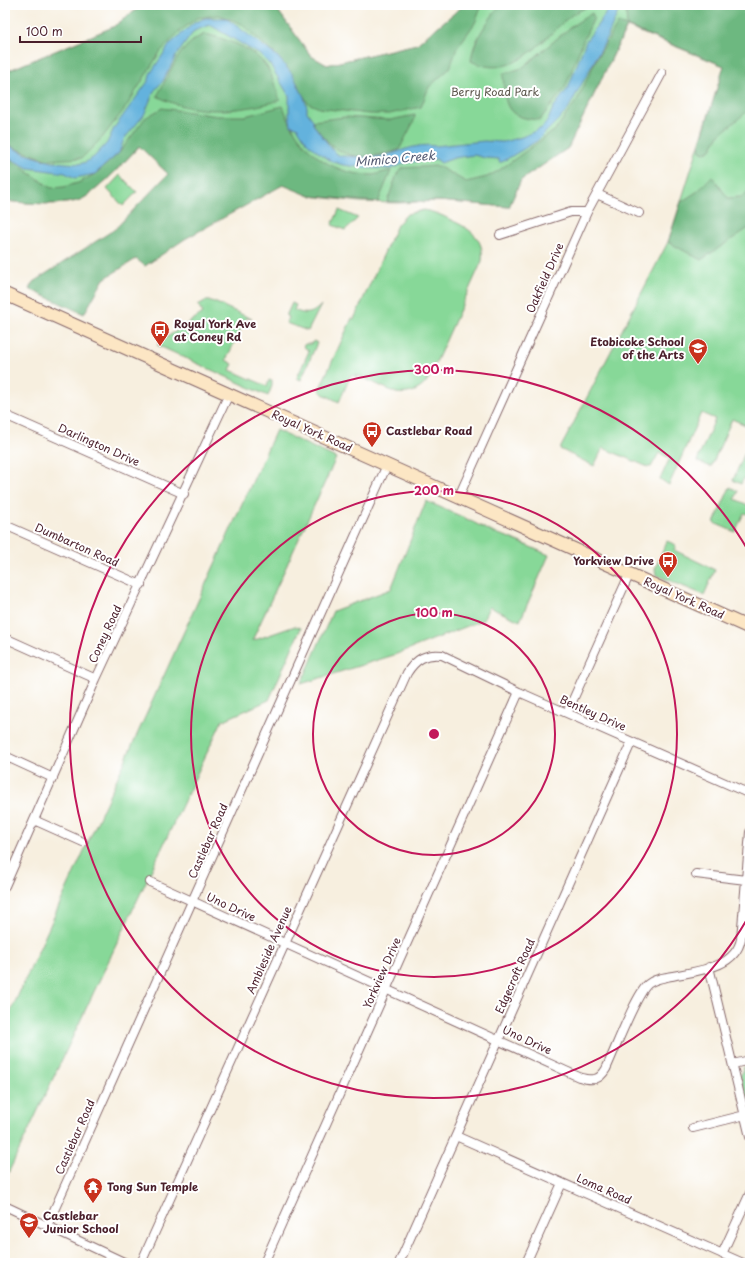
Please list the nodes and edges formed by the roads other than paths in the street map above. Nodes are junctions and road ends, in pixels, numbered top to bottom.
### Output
1 (662, 73) dead end
2 (597, 194) junction
3 (587, 212) junction
4 (639, 213) dead end
5 (500, 235) dead end
6 (5, 294) edge
7 (229, 394) junction
8 (5, 415) edge
9 (387, 465) junction
10 (184, 494) junction
11 (459, 496) junction
12 (5, 525) edge
13 (630, 573) junction
14 (141, 585) junction
15 (750, 628) edge
16 (5, 638) edge
17 (428, 655) joint
18 (96, 679) junction
19 (519, 692) junction
20 (566, 713) junction
21 (631, 742) junction
22 (5, 756) edge
23 (53, 778) junction
24 (750, 794) edge
25 (34, 820) junction
26 (750, 832) edge
27 (83, 842) dead end
28 (696, 874) dead end
29 (746, 880) junction
30 (6, 881) edge
31 (150, 882) dead end
32 (193, 902) junction
33 (284, 944) junction
34 (710, 967) junction
35 (386, 990) junction
36 (499, 1040) junction
37 (750, 1060) edge
38 (733, 1064) junction
39 (745, 1115) junction
40 (693, 1128) dead end
41 (456, 1136) junction
42 (750, 1137) edge
43 (562, 1183) junction
44 (750, 1193) edge
45 (5, 1206) edge
46 (47, 1226) junction
47 (722, 1254) junction
48 (126, 1263) edge
49 (141, 1263) edge
50 (264, 1263) edge
51 (399, 1263) edge
52 (526, 1263) edge
53 (743, 1263) edge

1 - 2 street, Oakfield Drive
2 - 3 street, Oakfield Drive
2 - 4 street
3 - 5 street
3 - 11 street, Oakfield Drive
6 - 7 main road, Royal York Road
7 - 9 main road, Royal York Road
7 - 10 street, Coney Road
8 - 10 street, Darlington Drive
9 - 11 main road, Royal York Road
9 - 32 street, Castlebar Road
10 - 14 street, Coney Road
11 - 13 main road, Royal York Road
12 - 14 street, Dumbarton Road
13 - 15 main road, Royal York Road
13 - 20 street
14 - 18 street, Coney Road
16 - 18 street
17 - 19 street, Bentley Drive
17 - 33 street, Ambleside Avenue
18 - 23 street, Coney Road
19 - 20 street, Bentley Drive
19 - 35 street, Yorkview Drive
20 - 21 street, Bentley Drive
21 - 24 street, Bentley Drive
21 - 36 street, Edgecroft Road
22 - 23 street
23 - 25 street, Coney Road
25 - 27 street
25 - 30 street, Coney Road
26 - 29 street, Uno Drive
28 - 29 street
29 - 34 street, Uno Drive
31 - 32 street, Uno Drive
32 - 33 street, Uno Drive
32 - 46 street, Castlebar Road
33 - 35 street, Uno Drive
33 - 49 street, Ambleside Avenue
34 - 36 street, Uno Drive
34 - 38 street
35 - 36 street, Uno Drive
35 - 50 street, Yorkview Drive
36 - 41 street, Edgecroft Road
37 - 38 street
38 - 39 street
39 - 40 street
39 - 42 street
41 - 43 street, Loma Road
41 - 51 street, Edgecroft Road
43 - 47 street, Loma Road
43 - 52 street
44 - 47 street
45 - 46 street
46 - 48 street
47 - 53 street, Loma Road

